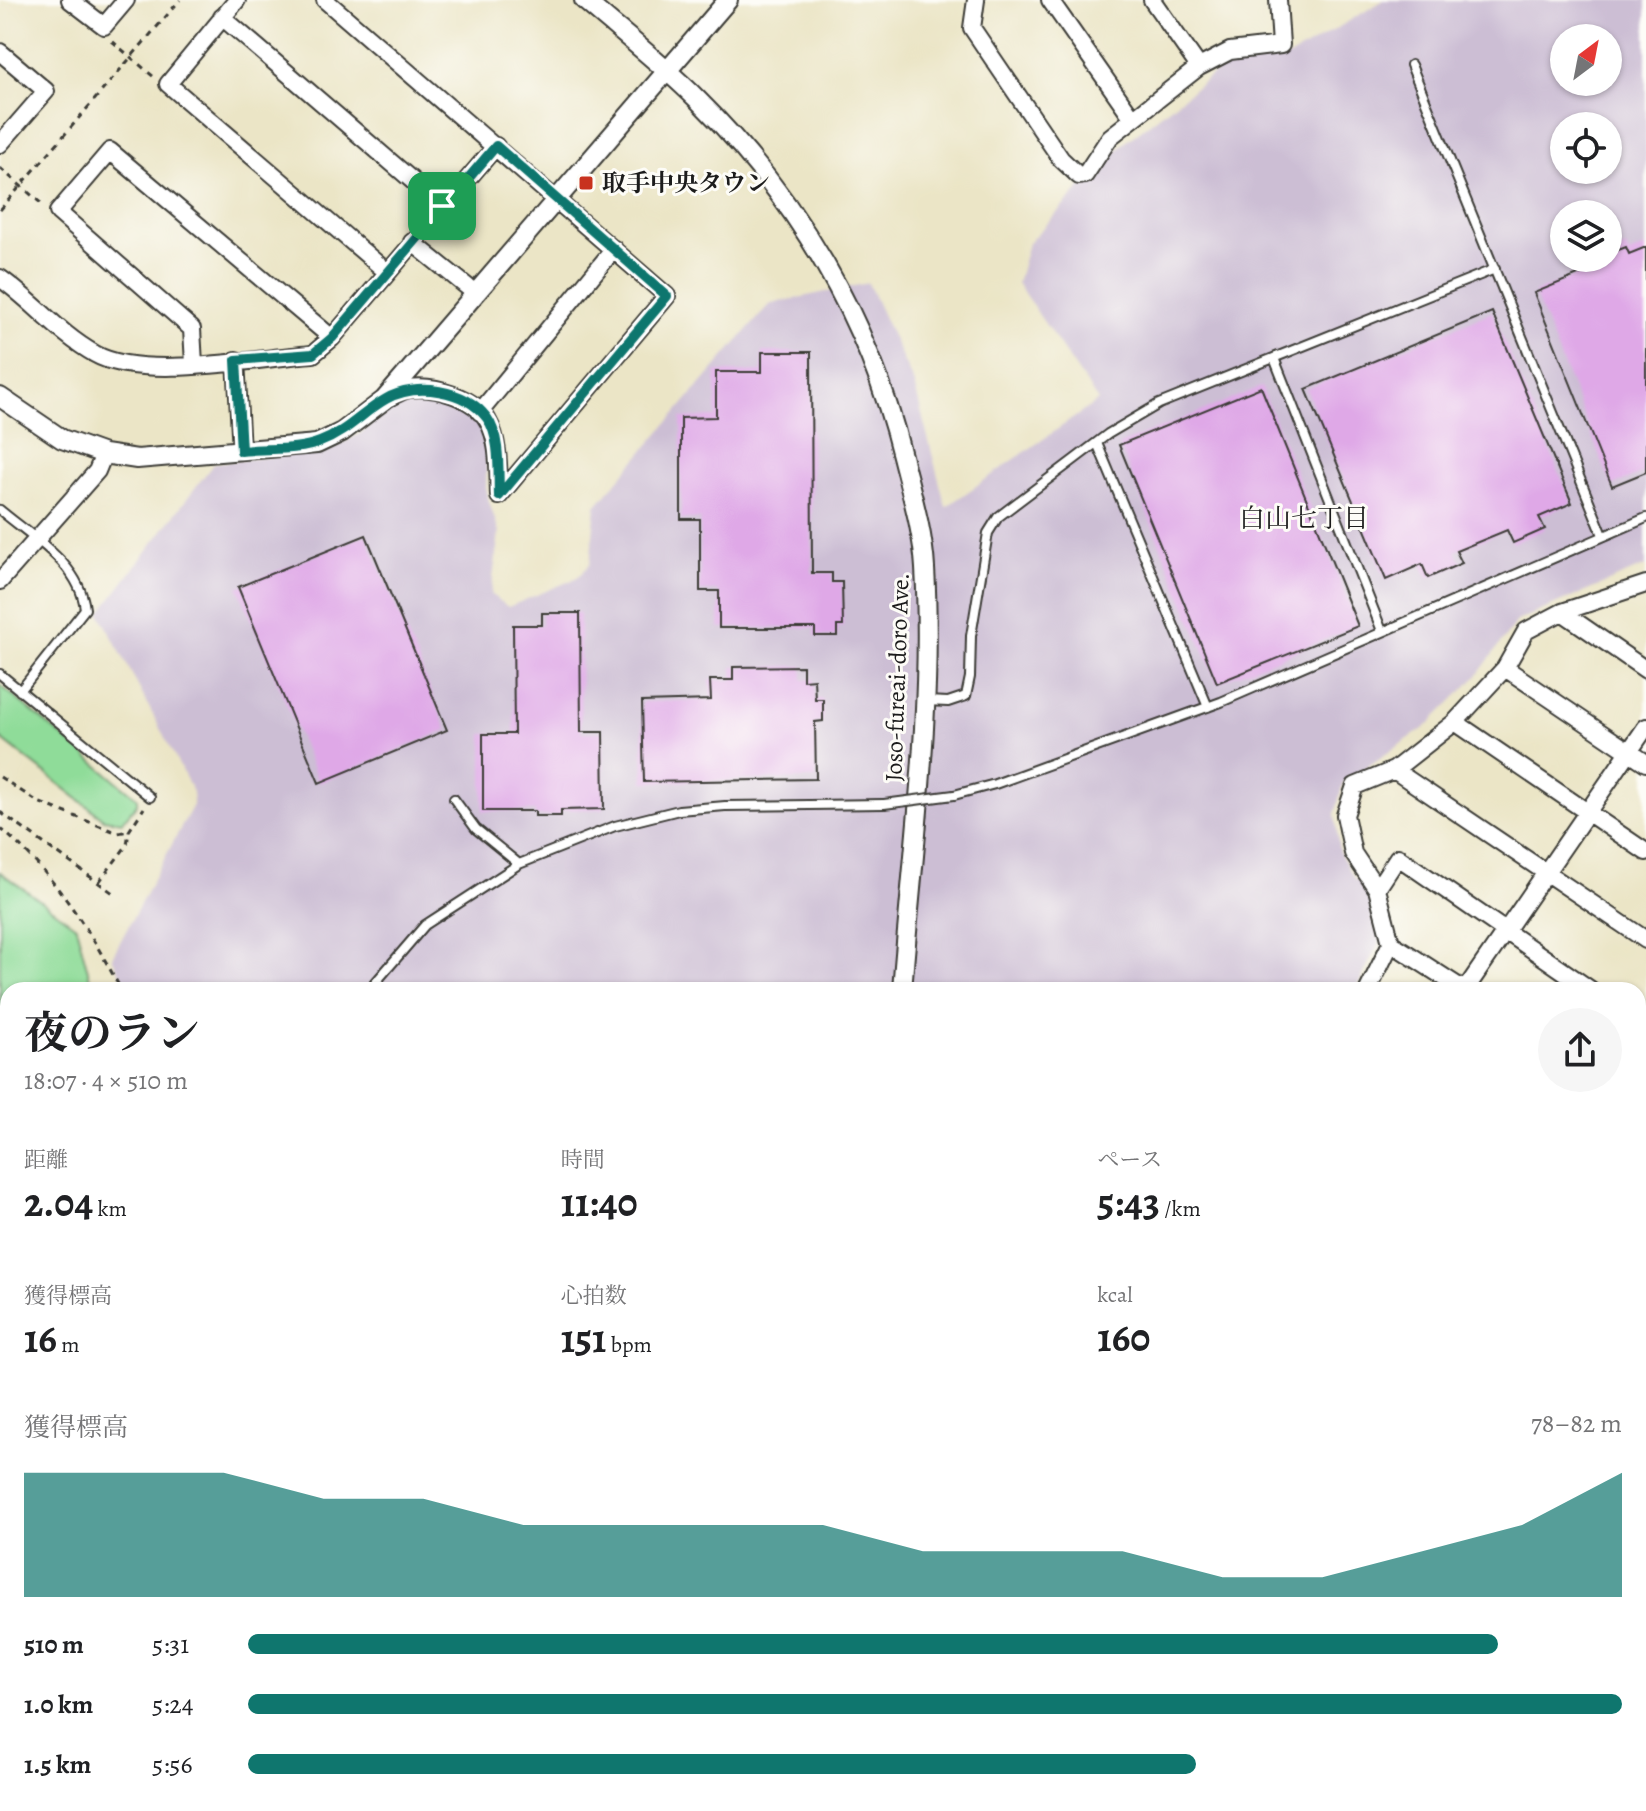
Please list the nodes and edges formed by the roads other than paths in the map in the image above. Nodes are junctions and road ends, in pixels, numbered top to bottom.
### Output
1 (70, 0) edge
2 (126, 0) edge
3 (237, 0) edge
4 (325, 0) edge
5 (584, 0) edge
6 (728, 0) edge
7 (976, 0) edge
8 (1050, 0) edge
9 (1152, 0) edge
10 (1278, 0) edge
11 (222, 17) junction
12 (0, 52) edge
13 (1411, 65) dead end
14 (1199, 67) junction
15 (667, 72) junction
16 (1132, 117) junction
17 (0, 144) edge
18 (496, 146) junction
19 (557, 199) junction
20 (442, 206) junction
21 (412, 242) junction
22 (614, 249) junction
23 (1495, 269) junction
24 (387, 272) junction
25 (0, 278) edge
26 (475, 293) junction
27 (332, 338) junction
28 (1274, 358) junction
29 (236, 360) junction
30 (194, 364) junction
31 (0, 397) edge
32 (384, 400) junction
33 (480, 412) junction
34 (1097, 443) junction
35 (241, 451) junction
36 (104, 454) junction
37 (0, 510) edge
38 (1646, 518) edge
39 (1603, 535) junction
40 (35, 540) junction
41 (0, 581) edge
42 (1646, 584) edge
43 (1562, 612) junction
44 (1382, 631) junction
45 (1505, 668) junction
46 (1646, 670) edge
47 (0, 674) edge
48 (20, 691) junction
49 (925, 701) junction
50 (1208, 707) junction
51 (1455, 722) junction
52 (1646, 727) edge
53 (1629, 752) junction
54 (1646, 763) edge
55 (1394, 770) junction
56 (150, 797) road end
57 (454, 799) dead end
58 (1588, 812) junction
59 (1646, 852) edge
60 (519, 864) junction
61 (1546, 873) junction
62 (1377, 889) junction
63 (1505, 931) junction
64 (1646, 940) edge
65 (1391, 943) junction
66 (376, 982) edge
67 (903, 982) edge
68 (1372, 982) edge
69 (1452, 982) edge
70 (1470, 982) edge
71 (1579, 982) edge

1 - 2 street
3 - 11 street
4 - 18 street
5 - 15 street, Joso-fureai-doro Ave.
6 - 15 street
7 - 16 street
8 - 16 street
9 - 14 street
10 - 14 street
11 - 20 street
11 - 24 street
12 - 17 street
13 - 23 lane
14 - 16 street
15 - 19 street
15 - 49 street, Joso-fureai-doro Ave.
18 - 19 street
18 - 20 street
19 - 22 street
19 - 26 street
20 - 21 street
21 - 24 street
21 - 26 street
22 - 33 street
22 - 33 street
23 - 28 lane
23 - 39 lane
24 - 27 street
25 - 30 street
26 - 32 street
27 - 29 street
27 - 30 street
28 - 34 lane
28 - 44 lane
29 - 30 street
29 - 35 street
31 - 36 street
32 - 33 street
32 - 35 street
34 - 49 lane
34 - 50 lane
35 - 36 street
36 - 40 street
37 - 40 lane
38 - 39 lane
39 - 44 lane
40 - 41 street
40 - 48 lane
42 - 43 street
43 - 45 street
43 - 46 street
44 - 50 lane
45 - 51 street
45 - 53 street
47 - 48 lane
48 - 56 lane
49 - 67 street, Joso-fureai-doro Ave.
50 - 60 lane, bridge
51 - 55 street
51 - 58 street
52 - 53 street
53 - 54 street
53 - 58 street
55 - 61 street
55 - 62 street
57 - 60 lane
58 - 59 street
58 - 61 street
60 - 66 lane
61 - 63 street
61 - 64 street
62 - 63 street
62 - 65 street
63 - 70 street
63 - 71 street
65 - 68 street
65 - 69 street

